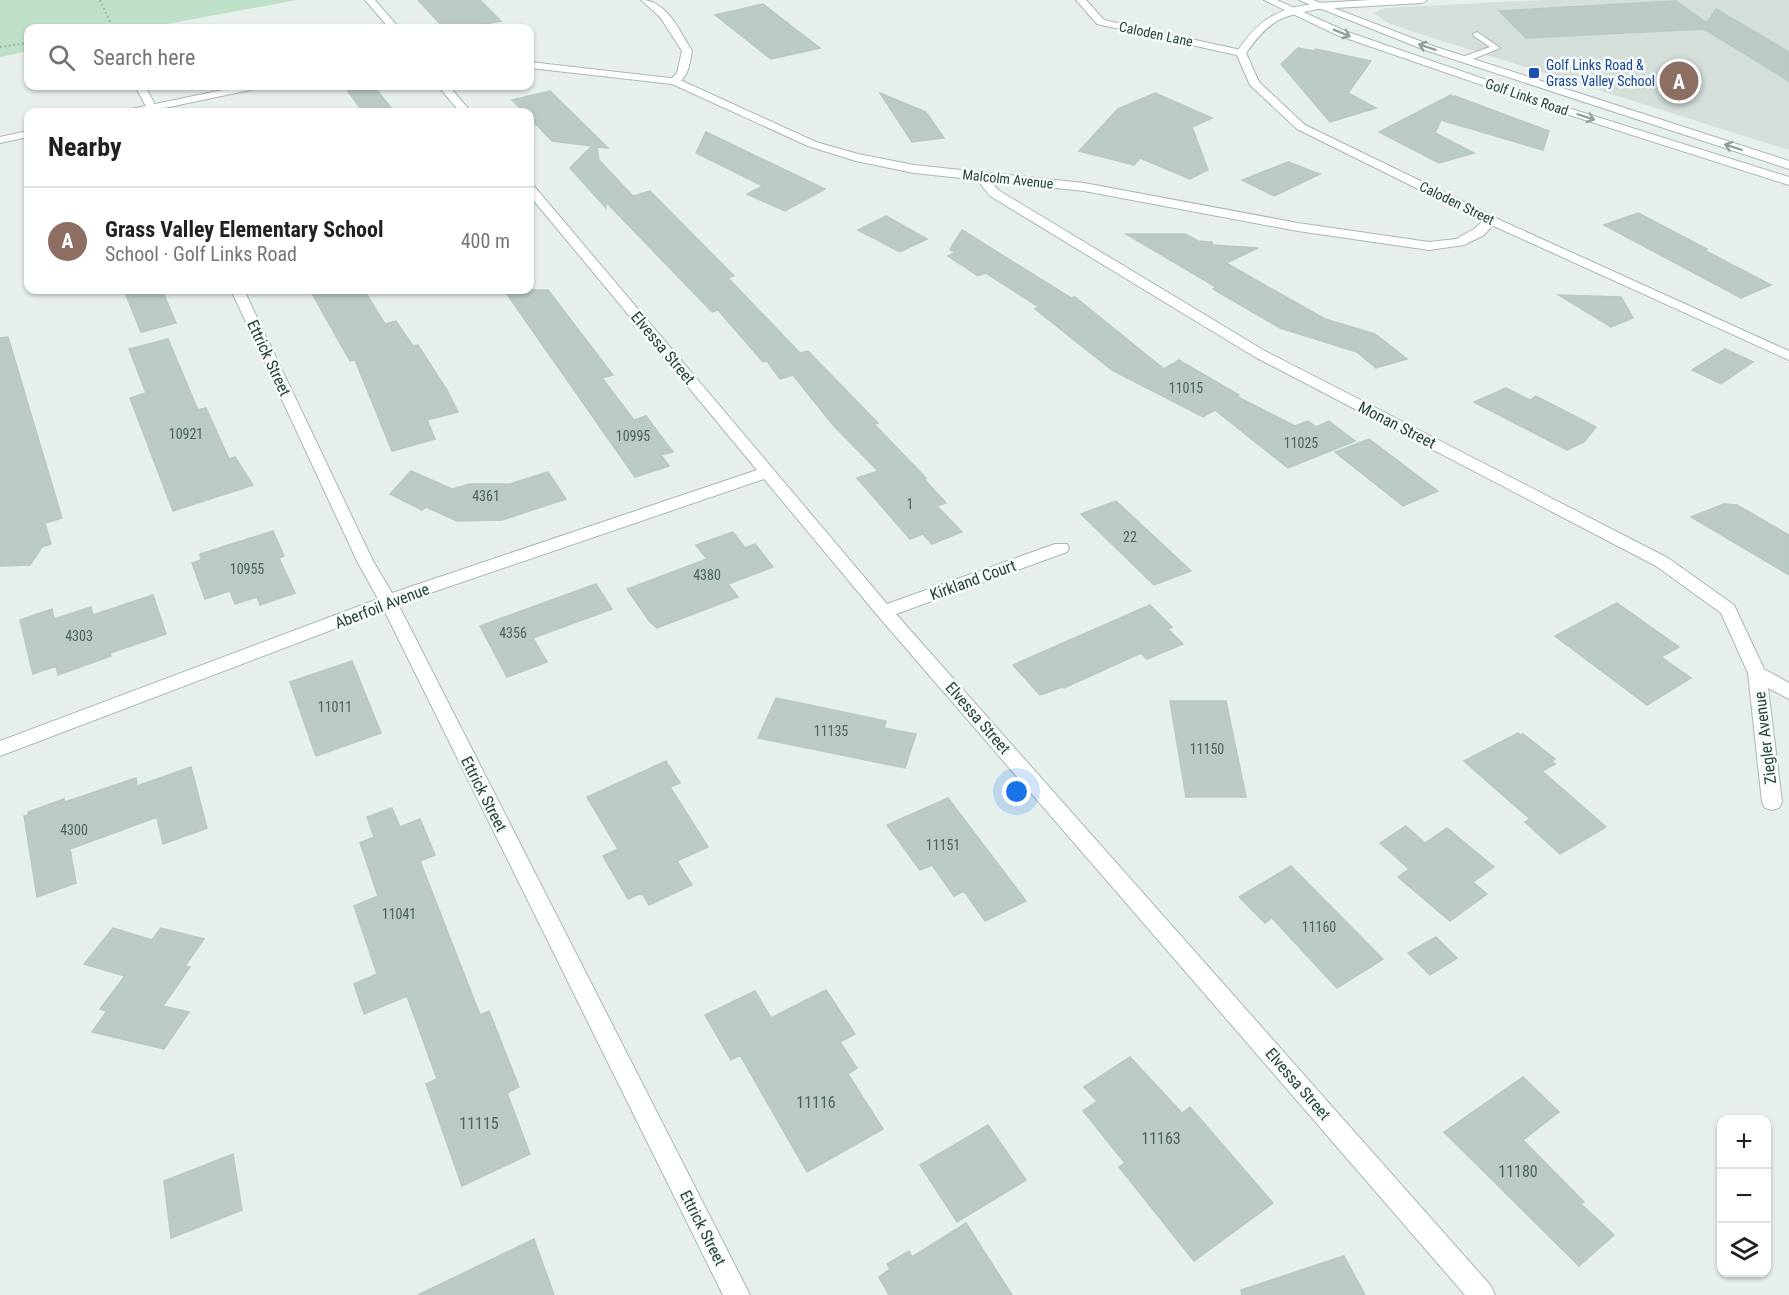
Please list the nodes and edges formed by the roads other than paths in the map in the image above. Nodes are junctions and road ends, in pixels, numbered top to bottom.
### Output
1 (369, 0) edge
2 (646, 0) edge
3 (1081, 0) edge
4 (1269, 0) edge
5 (1304, 0) edge
6 (1422, 0) edge
7 (1318, 6) junction
8 (1289, 9) junction
9 (390, 24) edge
10 (1477, 34) dead end
11 (1240, 53) junction
12 (1465, 59) junction
13 (534, 65) edge
14 (674, 81) junction
15 (142, 90) edge
16 (238, 90) edge
17 (447, 90) edge
18 (152, 108) edge
19 (162, 108) edge
20 (462, 108) edge
21 (24, 135) edge
22 (0, 140) edge
23 (1789, 165) edge
24 (981, 177) junction
25 (1789, 182) edge
26 (534, 194) edge
27 (1491, 220) junction
28 (239, 294) edge
29 (1789, 356) edge
30 (767, 472) junction
31 (1061, 548) dead end
32 (388, 601) junction
33 (884, 612) junction
34 (1757, 673) junction
35 (1789, 692) edge
36 (0, 748) edge
37 (1772, 802) dead end
38 (737, 1295) edge
39 (1482, 1295) edge

1 - 9 street
2 - 14 street
3 - 11 street, Caloden Lane
4 - 8 street, Golf Links Road
5 - 7 street, Golf Links Road
6 - 7 street
7 - 8 street
12 -> 7 street, Golf Links Road
8 - 11 street
8 -> 25 street, Golf Links Road
10 - 12 lane
11 - 27 street, Caloden Street
23 -> 12 street, Golf Links Road
13 - 14 street, Malcolm Avenue
14 - 24 street, Malcolm Avenue
15 - 18 street
16 - 19 street
17 - 20 street
21 - 22 street
24 - 27 street, Malcolm Avenue
24 - 34 street, Monan Street
26 - 30 street, Elvessa Street
27 - 29 street, Caloden Street
28 - 32 street, Ettrick Street
30 - 32 street, Aberfoil Avenue
30 - 33 street, Elvessa Street
31 - 33 street, Kirkland Court
32 - 36 street, Aberfoil Avenue
32 - 38 street, Ettrick Street
33 - 39 street, Elvessa Street
34 - 35 street
34 - 37 street, Ziegler Avenue

